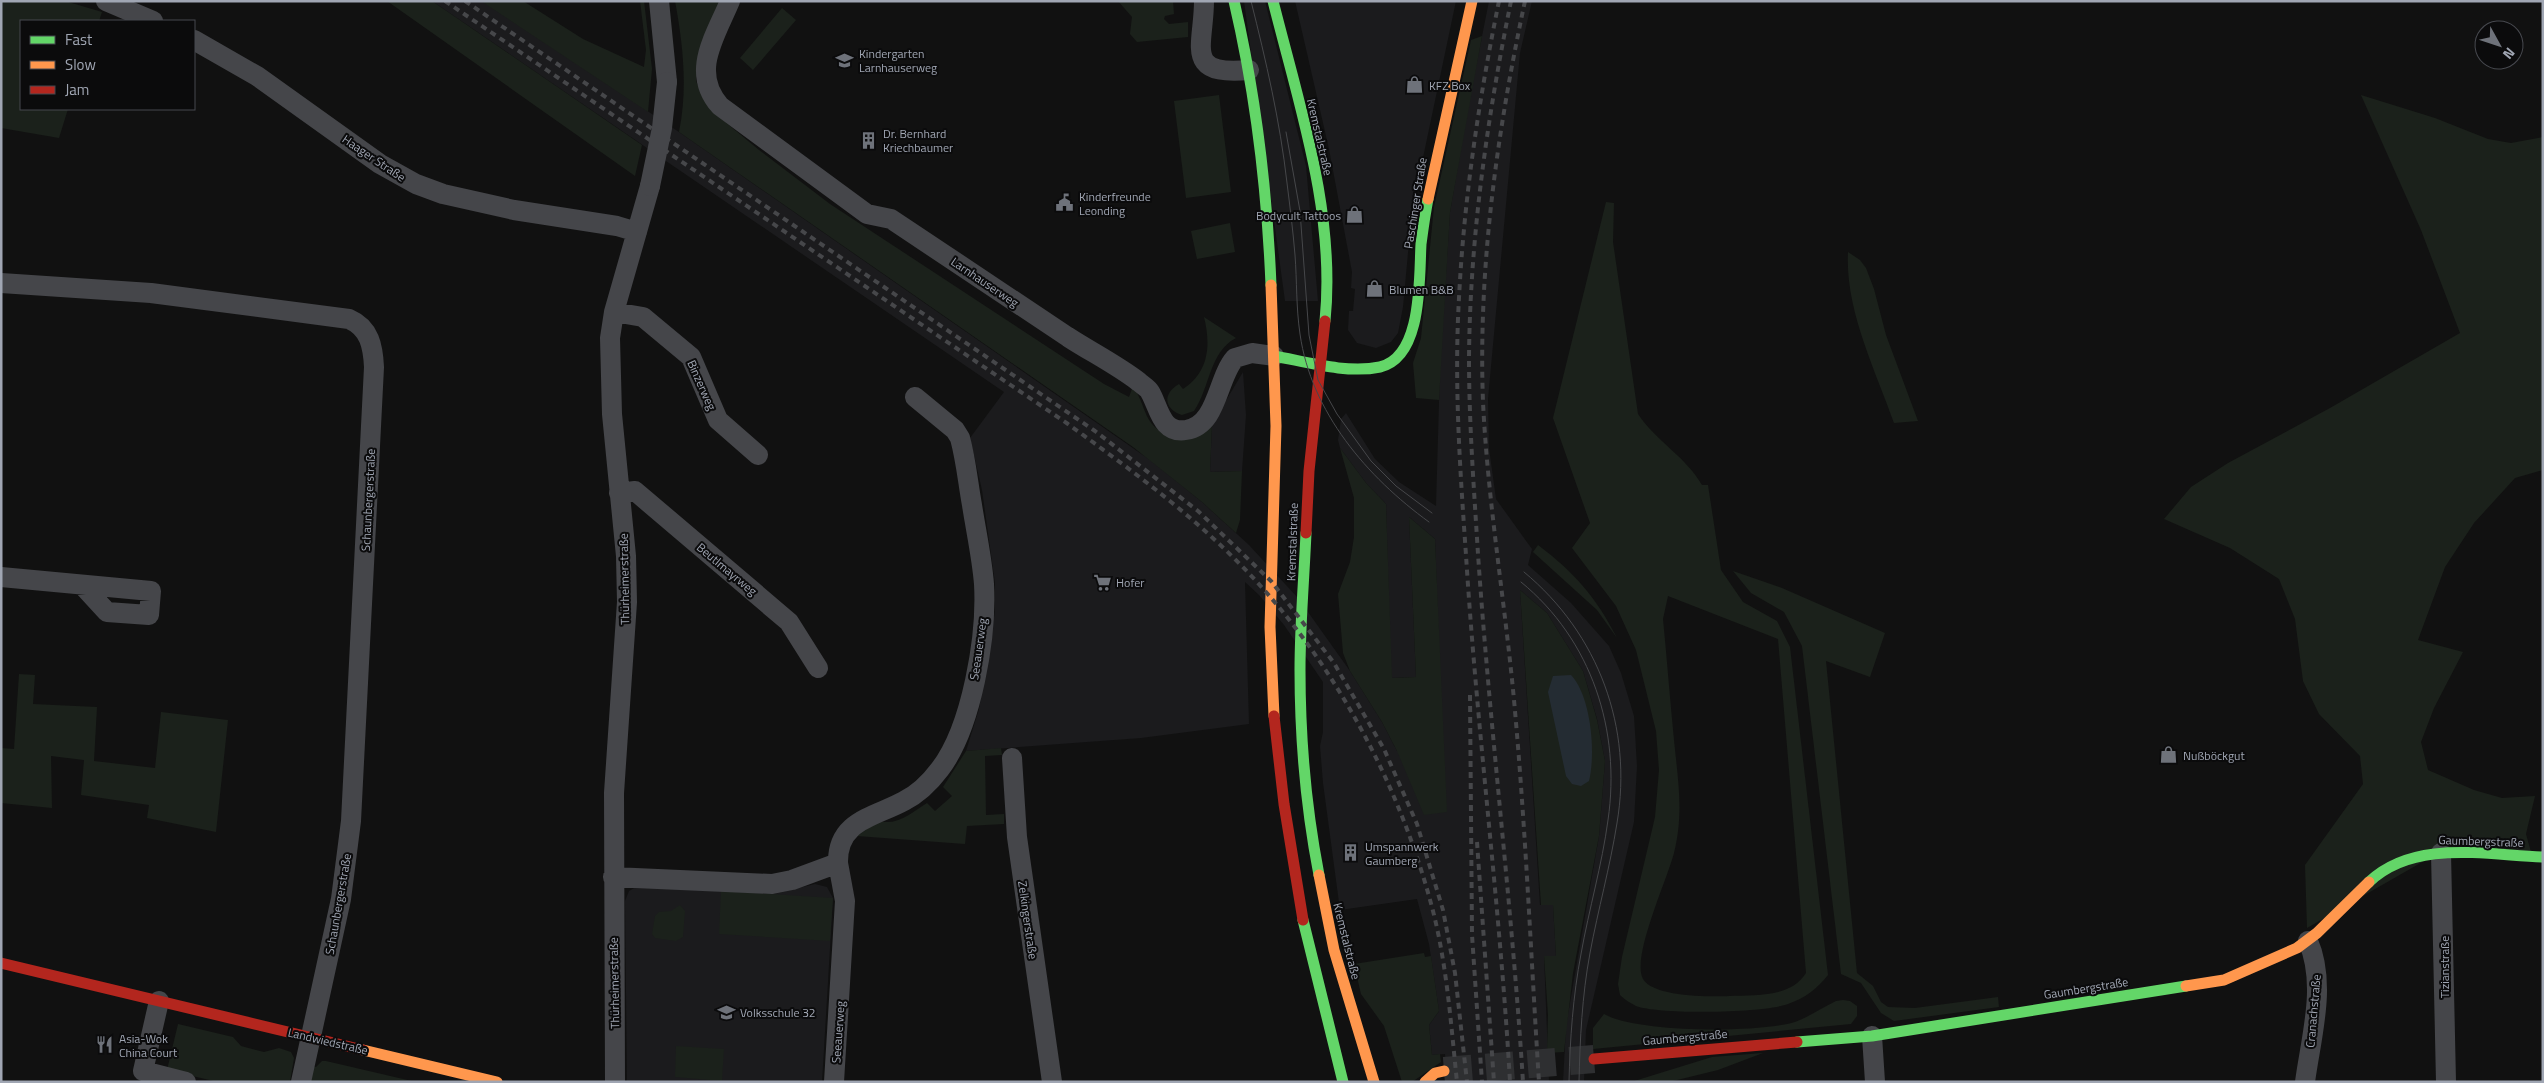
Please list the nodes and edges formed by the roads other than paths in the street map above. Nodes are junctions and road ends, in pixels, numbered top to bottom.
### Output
1 (106, 1) edge
2 (659, 1) edge
3 (730, 1) edge
4 (1204, 1) edge
5 (1234, 1) edge
6 (1273, 1) edge
7 (1472, 1) edge
8 (150, 20) edge
9 (195, 41) edge
10 (1249, 70) junction
11 (637, 232) junction
12 (1, 283) edge
13 (614, 312) junction
14 (1274, 356) junction
15 (1320, 363) junction
16 (915, 397) dead end
17 (758, 455) dead end
18 (619, 493) junction
19 (1, 577) edge
20 (84, 586) dead end
21 (818, 668) dead end
22 (1012, 758) dead end
23 (2441, 853) junction
24 (2543, 857) edge
25 (838, 863) junction
26 (613, 877) junction
27 (2308, 941) junction
28 (1, 963) edge
29 (159, 1001) junction
30 (1872, 1036) junction
31 (310, 1037) junction
32 (1594, 1059) tunnel mouth
33 (1444, 1071) tunnel mouth
34 (186, 1082) edge
35 (301, 1082) edge
36 (497, 1082) edge
37 (615, 1082) edge
38 (834, 1082) edge
39 (1052, 1082) edge
40 (1343, 1082) edge
41 (1374, 1082) edge
42 (1425, 1082) edge
43 (1875, 1082) edge
44 (2305, 1082) edge
45 (2446, 1082) edge

1 - 8 street
2 - 11 street, Thürheimerstraße, bridge
3 - 14 street, Larnhauserweg
4 - 10 street
5 - 10 main road, Kremstalstraße
6 - 15 main road, Kremstalstraße
7 - 15 main road, Paschinger Straße
9 - 11 street, Haager Straße
10 - 14 main road, Kremstalstraße
11 - 13 street, Thürheimerstraße
12 - 31 street, Schaunbergerstraße
13 - 17 street, Binzerweg
13 - 18 street, Thürheimerstraße
14 - 15 main road, Larnhauserweg
14 - 40 main road, Kremstalstraße
15 - 41 main road, Kremstalstraße
16 - 25 street, Seeauerweg
18 - 21 street, Beutlmayrweg
18 - 26 street, Thürheimerstraße
19 - 20 street
22 - 39 street, Zelkingerstraße
23 - 24 main road, Gaumbergstraße
23 - 27 main road, Gaumbergstraße
23 - 45 street, Tizianstraße
25 - 26 street
25 - 38 street, Seeauerweg
26 - 37 street, Thürheimerstraße
27 - 30 main road, Gaumbergstraße
27 - 44 street, Cranachstraße
28 - 29 main road, Landwiedstraße
29 - 31 main road, Landwiedstraße
29 - 34 street
30 - 32 main road, Gaumbergstraße
30 - 43 street
31 - 35 street, Schaunbergerstraße
31 - 36 main road, Landwiedstraße
33 - 42 main road

